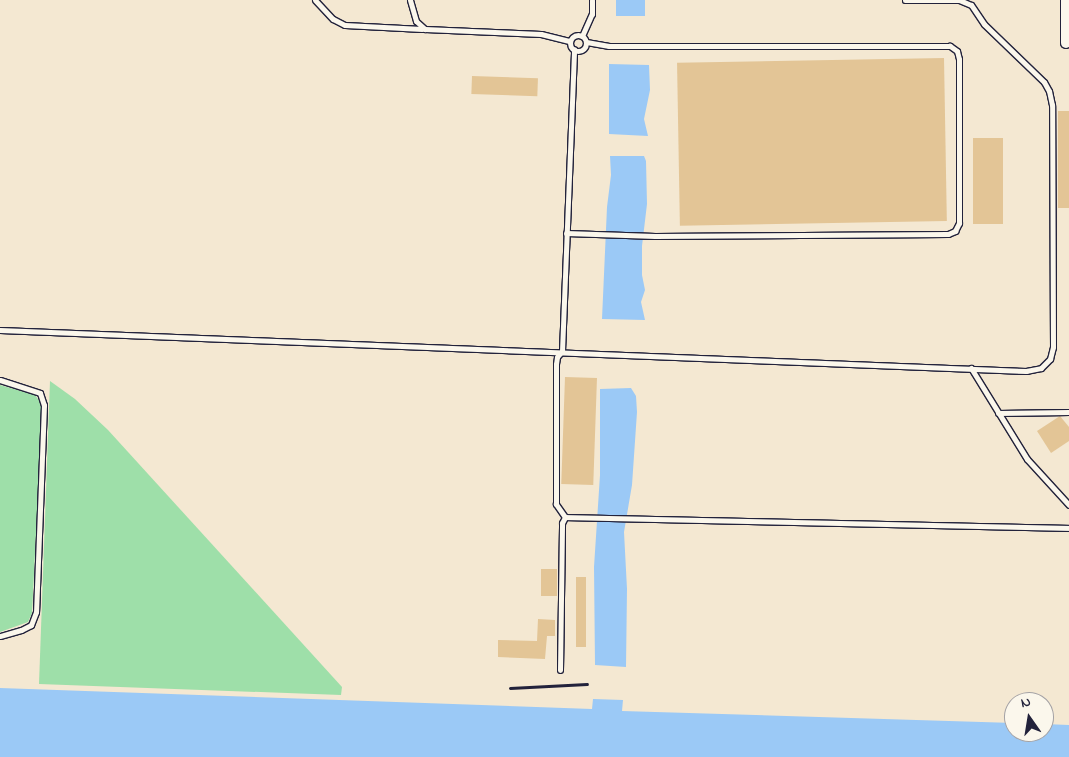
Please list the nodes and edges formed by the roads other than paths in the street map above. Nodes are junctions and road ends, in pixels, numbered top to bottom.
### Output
1 (315, 0) edge
2 (410, 0) edge
3 (592, 0) edge
4 (905, 0) edge
5 (959, 0) edge
6 (1067, 2) edge
7 (1068, 27) edge
8 (425, 29) junction
9 (582, 36) junction
10 (570, 41) junction
11 (586, 42) junction
12 (1068, 44) edge
13 (574, 50) junction
14 (566, 233) junction
15 (0, 330) edge
16 (562, 351) junction
17 (971, 368) junction
18 (0, 380) edge
19 (1069, 412) edge
20 (998, 413) junction
21 (1069, 505) edge
22 (565, 517) junction
23 (1069, 528) edge
24 (0, 636) edge
25 (560, 670) dead end

1 - 8 lane
2 - 8 lane
3 - 9 lane
4 - 5 lane
5 - 17 lane
6 - 7 street
7 - 12 street
8 - 10 lane
9 - 10 lane
9 - 11 lane
10 - 13 lane
11 - 13 lane
11 - 14 lane
13 - 14 lane
14 - 16 lane
15 - 16 lane
16 - 17 lane
16 - 22 lane
17 - 20 lane
18 - 24 lane
19 - 20 lane
20 - 21 lane
22 - 23 lane
22 - 25 lane

